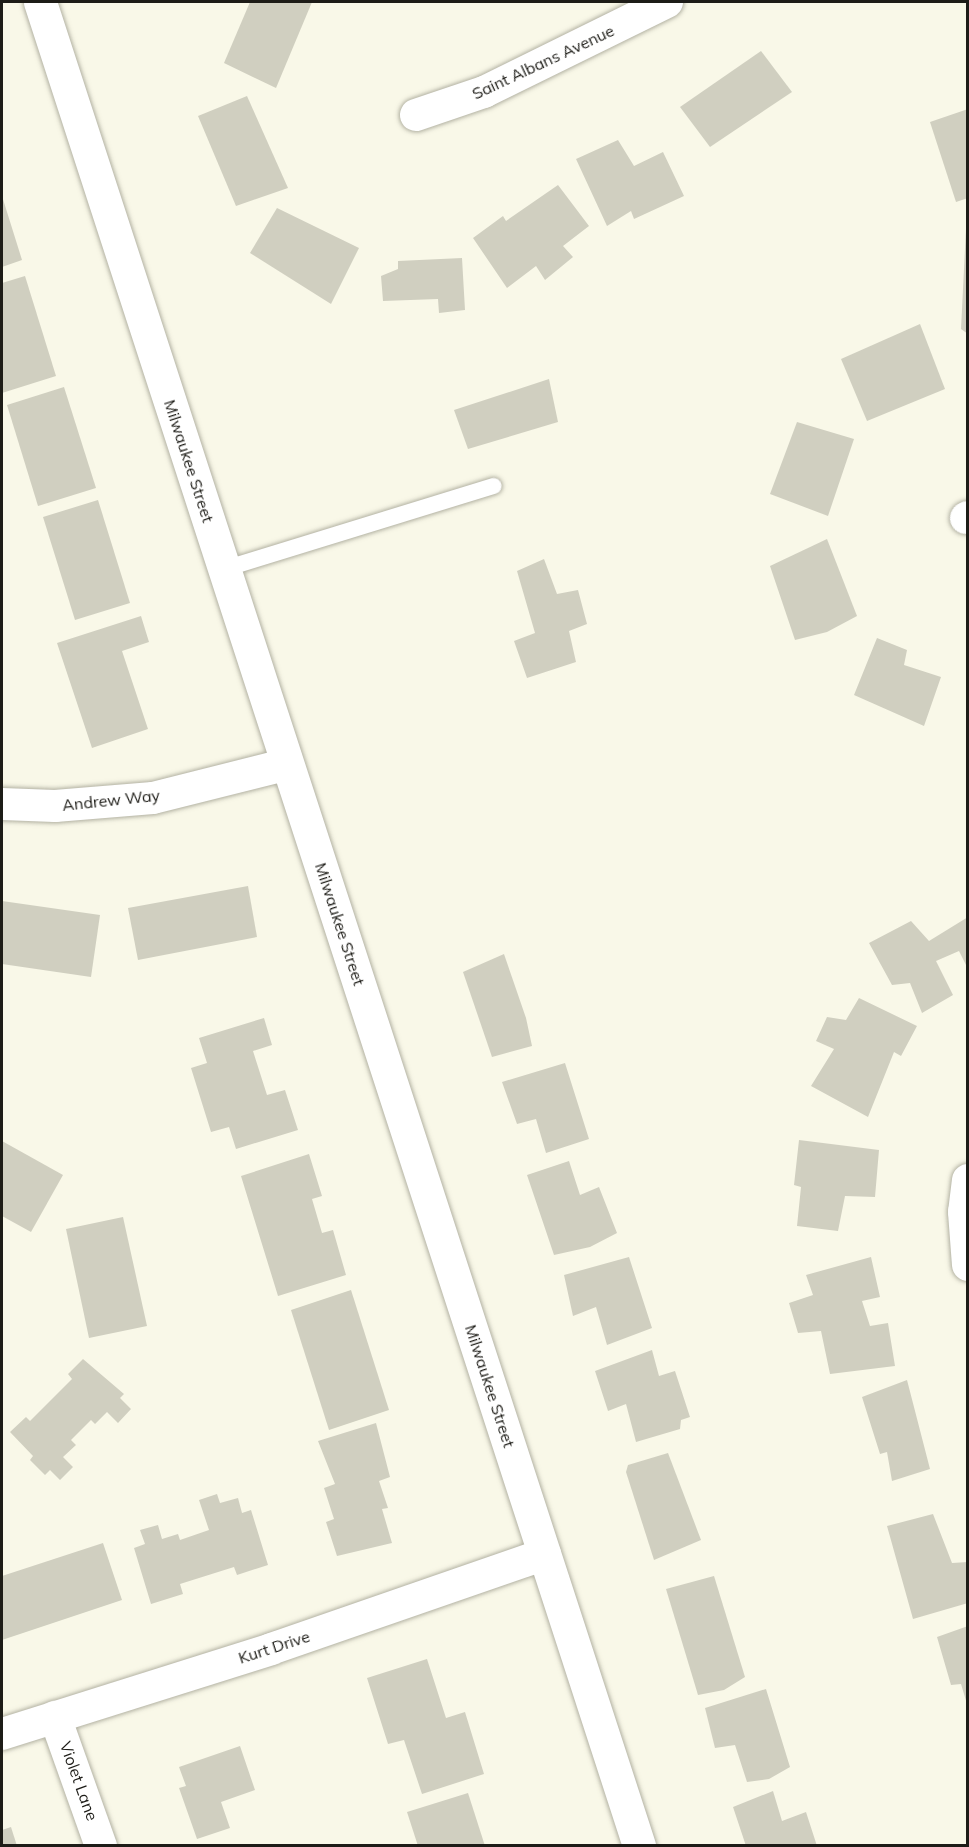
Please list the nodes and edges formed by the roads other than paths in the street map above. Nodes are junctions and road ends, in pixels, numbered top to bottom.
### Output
1 (40, 2) edge
2 (667, 2) edge
3 (416, 115) dead end
4 (493, 486) dead end
5 (224, 569) junction
6 (288, 764) junction
7 (2, 804) edge
8 (968, 1180) edge
9 (968, 1266) edge
10 (545, 1554) junction
11 (55, 1717) junction
12 (2, 1734) edge
13 (101, 1845) edge
14 (639, 1845) edge

1 - 5 street, Milwaukee Street
2 - 3 street, Saint Albans Avenue
4 - 5 lane
5 - 6 street, Milwaukee Street
6 - 7 street, Andrew Way
6 - 10 street, Milwaukee Street
8 - 9 street
10 - 11 street, Kurt Drive
10 - 14 street, Milwaukee Street
11 - 12 street, Kurt Drive
11 - 13 street, Violet Lane

